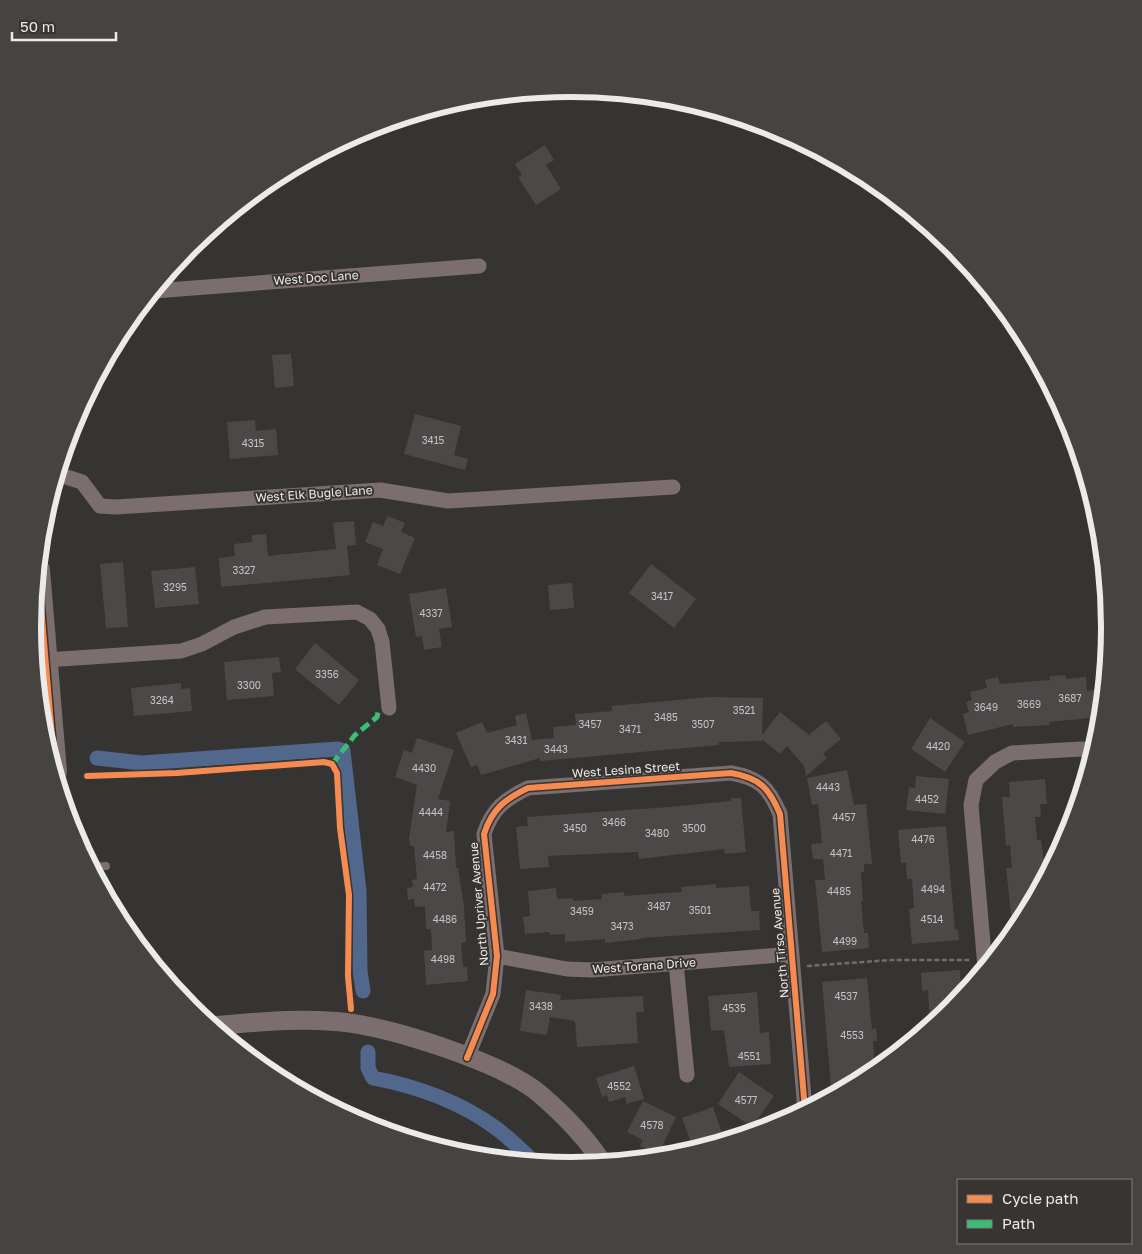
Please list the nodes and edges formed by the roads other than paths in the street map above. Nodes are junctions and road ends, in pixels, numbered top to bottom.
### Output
1 (479, 266) dead end
2 (163, 290) edge
3 (63, 476) edge
4 (673, 487) dead end
5 (42, 609) edge
6 (46, 660) junction
7 (389, 708) dead end
8 (52, 734) edge
9 (1086, 749) edge
10 (758, 781) joint
11 (498, 806) joint
12 (106, 866) dead end
13 (99, 867) edge
14 (792, 954) junction
15 (497, 956) junction
16 (676, 963) junction
17 (980, 963) edge
18 (222, 1025) edge
19 (467, 1058) junction
20 (687, 1075) dead end
21 (804, 1102) edge
22 (598, 1156) edge

1 - 2 street, West Doc Lane
3 - 4 street, West Elk Bugle Lane
5 - 6 main road
6 - 7 street
6 - 8 main road
9 - 17 street
10 - 11 street, West Lesina Street
10 - 14 street, North Tirso Avenue
11 - 15 street, North Upriver Avenue
12 - 13 lane
14 - 16 street, West Torana Drive
14 - 21 street, North Tirso Avenue
15 - 16 street, West Torana Drive
15 - 19 street, North Upriver Avenue
16 - 20 street
18 - 19 street
19 - 22 street

